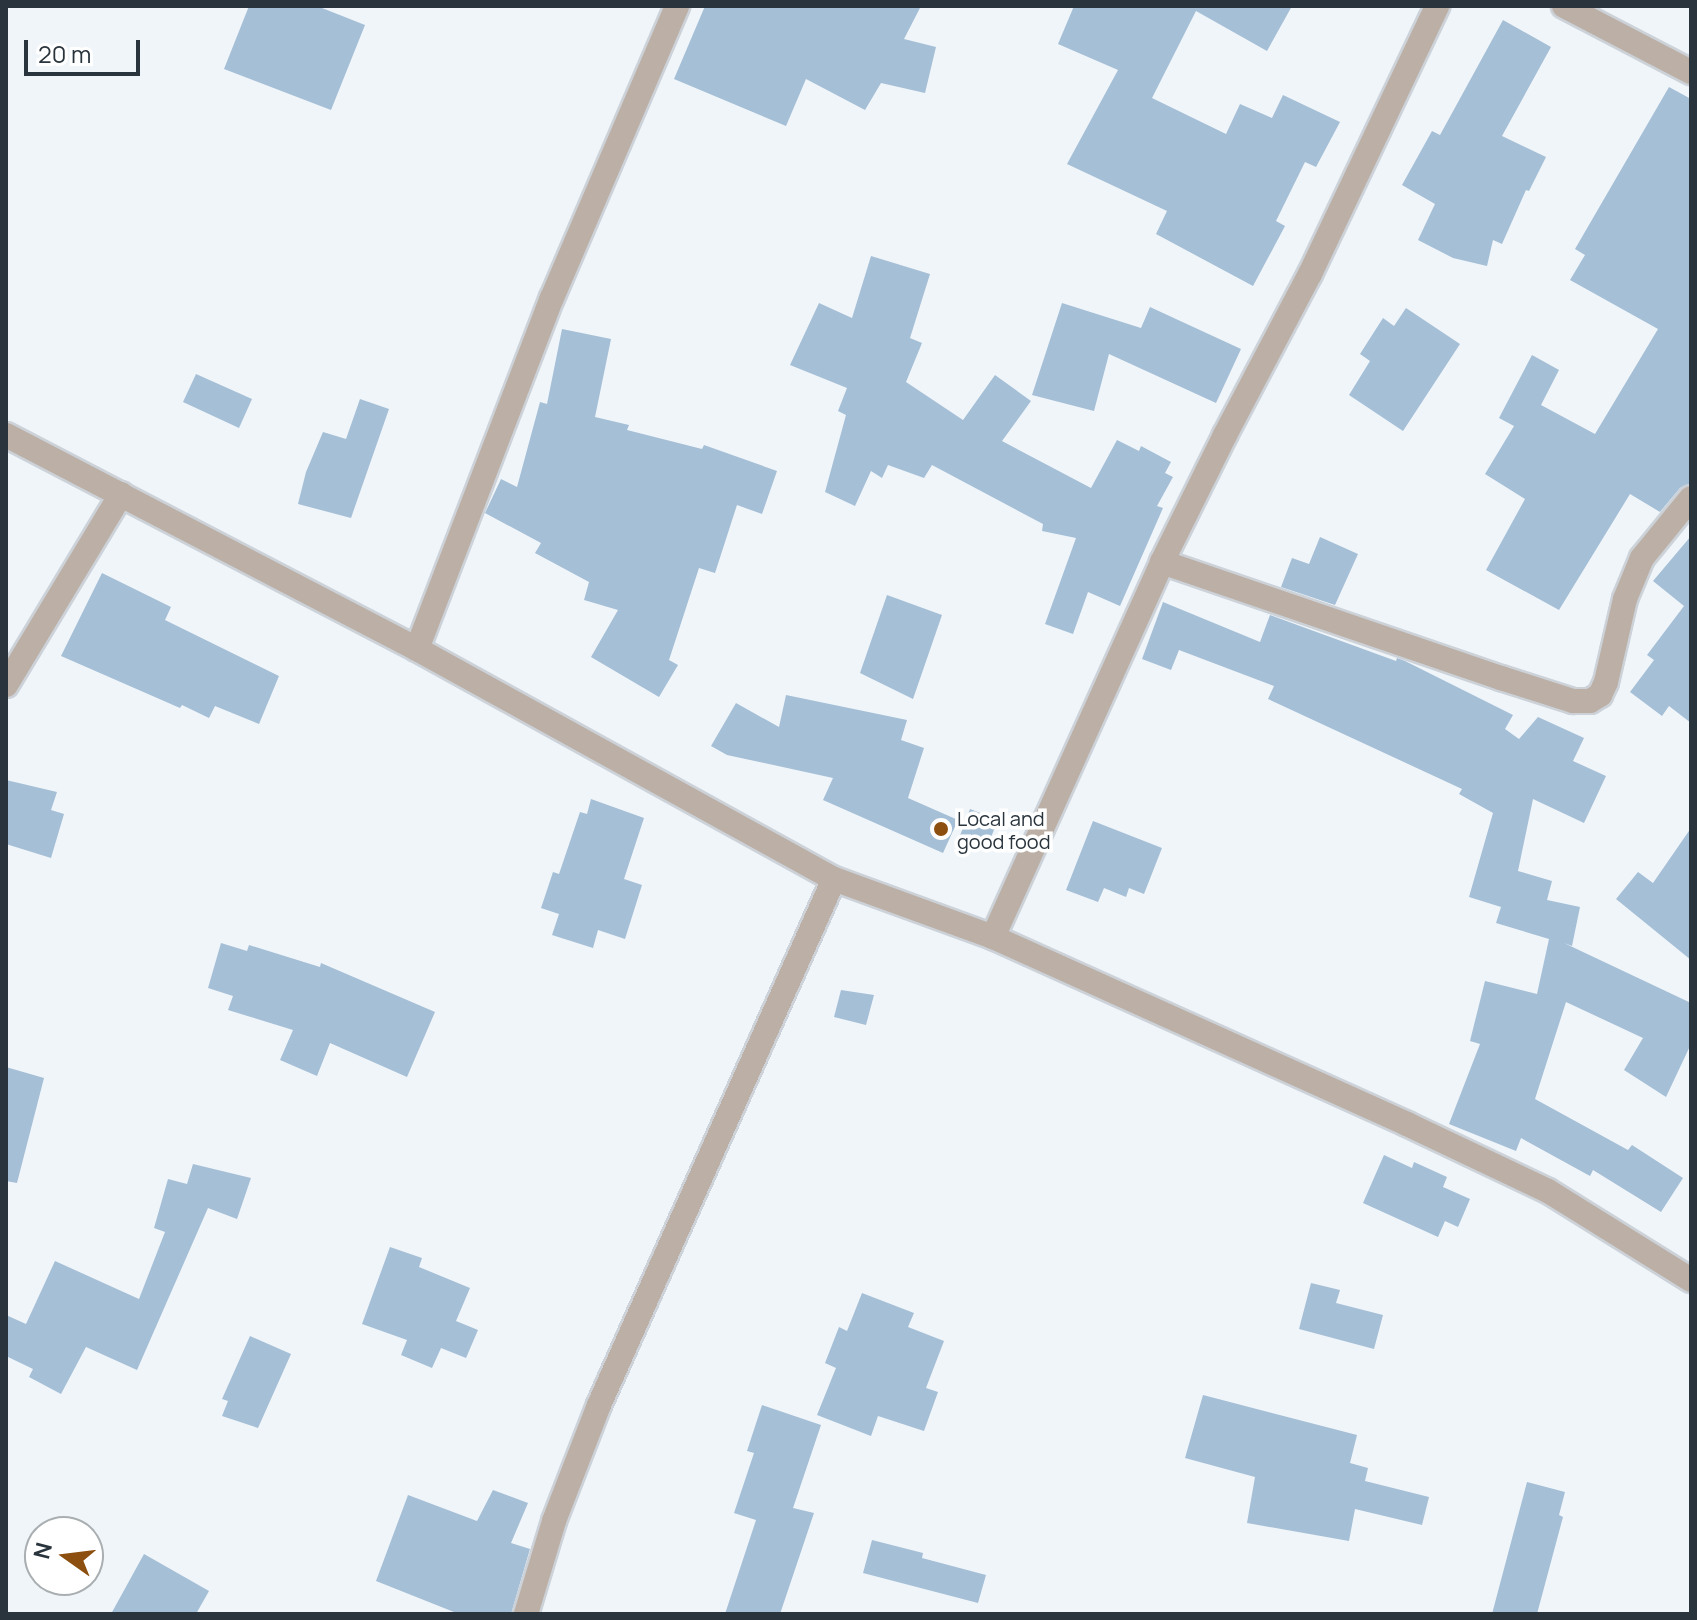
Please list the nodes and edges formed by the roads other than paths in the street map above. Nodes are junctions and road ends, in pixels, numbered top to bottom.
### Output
1 (677, 6) edge
2 (1437, 6) edge
3 (1564, 6) edge
4 (1691, 72) edge
5 (6, 435) edge
6 (121, 494) junction
7 (1691, 498) edge
8 (1162, 562) junction
9 (417, 649) junction
10 (6, 685) edge
11 (834, 879) junction
12 (993, 937) junction
13 (1691, 1280) edge
14 (526, 1614) edge

1 - 9 street
2 - 8 street
3 - 4 street
5 - 6 street
6 - 9 street
6 - 10 street
7 - 8 street
8 - 12 street
9 - 11 street
11 - 12 street
11 - 14 street
12 - 13 street

